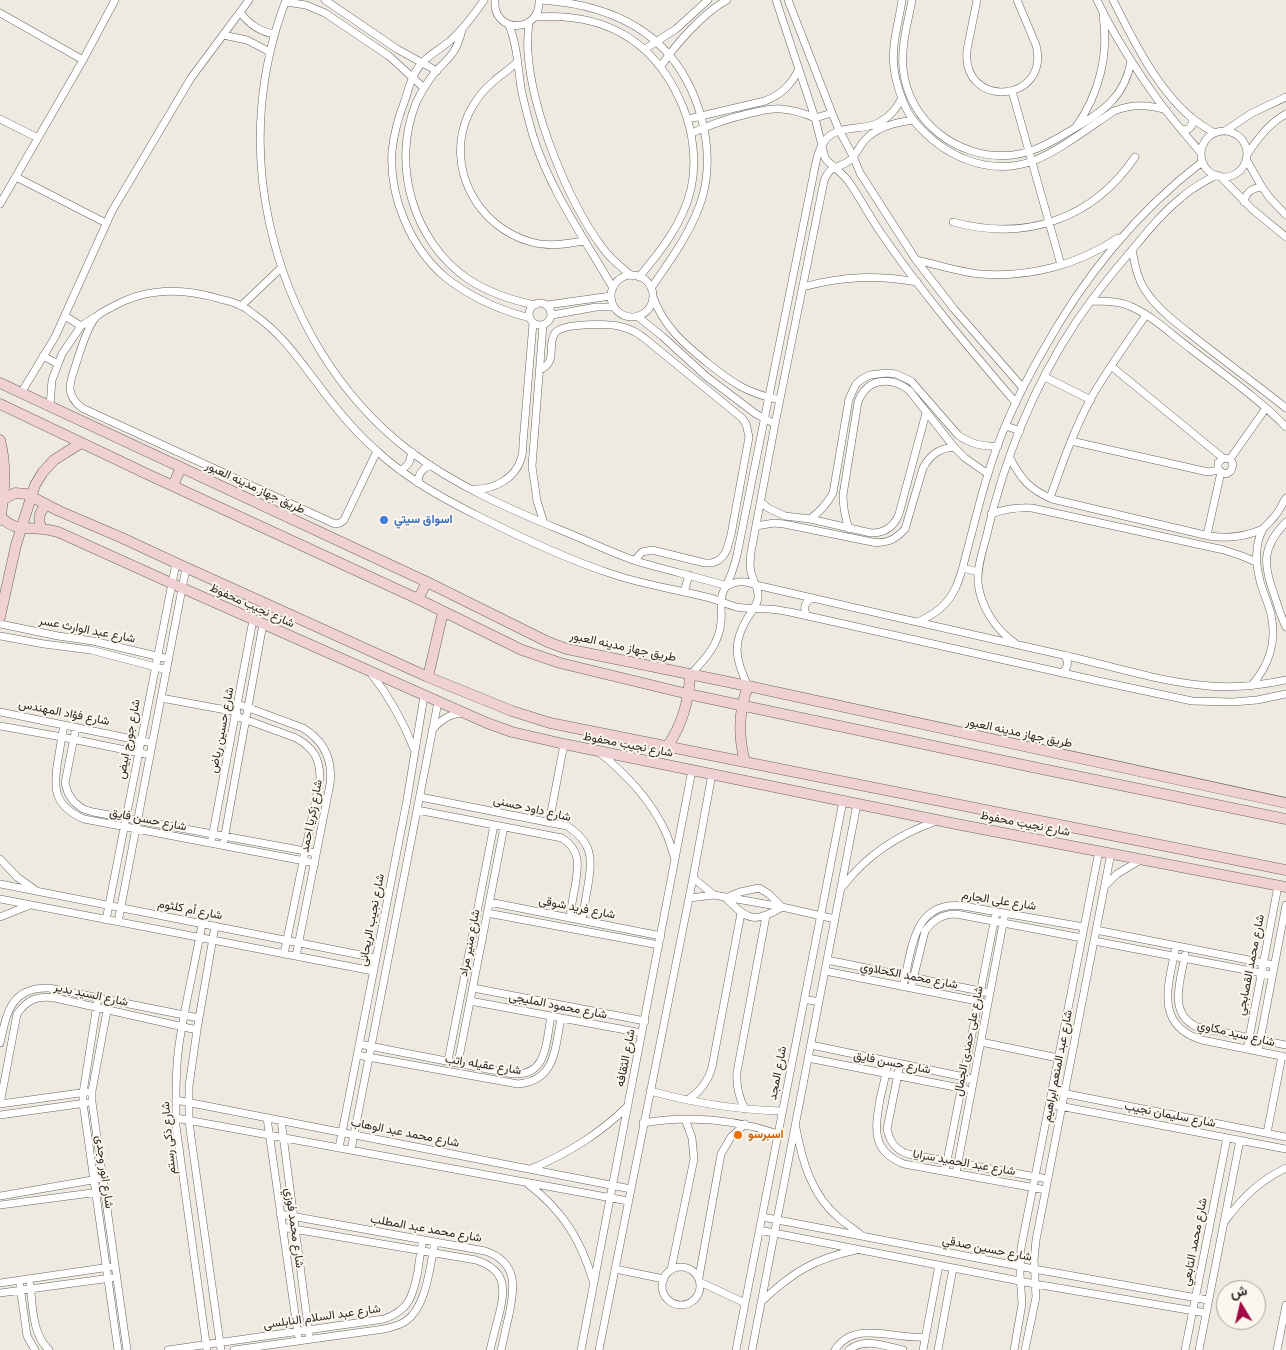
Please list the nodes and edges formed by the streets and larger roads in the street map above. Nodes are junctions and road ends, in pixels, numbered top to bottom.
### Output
1 (115, 0) edge
2 (249, 0) edge
3 (325, 0) edge
4 (484, 0) edge
5 (495, 0) edge
6 (540, 0) edge
7 (708, 0) edge
8 (727, 0) edge
9 (788, 0) edge
10 (902, 0) edge
11 (912, 0) edge
12 (977, 0) edge
13 (1017, 0) edge
14 (1097, 0) edge
15 (1113, 0) edge
16 (286, 1) edge
17 (775, 1) edge
18 (1102, 11) junction
19 (240, 12) junction
20 (0, 13) edge
21 (532, 19) junction
22 (509, 25) junction
23 (462, 29) junction
24 (275, 34) junction
25 (223, 35) junction
26 (658, 42) junction
27 (645, 49) junction
28 (270, 52) junction
29 (669, 55) junction
30 (83, 60) junction
31 (1131, 61) junction
32 (422, 62) junction
33 (518, 62) junction
34 (661, 66) junction
35 (799, 69) junction
36 (437, 71) junction
37 (504, 74) junction
38 (412, 77) junction
39 (521, 86) junction
40 (533, 87) junction
41 (424, 88) junction
42 (1012, 91) junction
43 (1286, 97) edge
44 (902, 98) junction
45 (1166, 110) junction
46 (832, 113) junction
47 (1286, 114) edge
48 (701, 116) junction
49 (1191, 117) junction
50 (688, 118) junction
51 (815, 118) junction
52 (0, 119) edge
53 (914, 120) junction
54 (704, 128) junction
55 (1075, 128) junction
56 (1181, 129) junction
57 (839, 130) junction
58 (1225, 131) junction
59 (692, 133) junction
60 (1214, 133) junction
61 (38, 138) junction
62 (822, 145) junction
63 (1029, 152) junction
64 (1201, 153) junction
65 (854, 156) junction
66 (555, 157) junction
67 (1135, 157) dead end
68 (1246, 157) junction
69 (1032, 161) junction
70 (542, 162) junction
71 (1202, 162) junction
72 (834, 167) junction
73 (860, 173) junction
74 (1218, 176) junction
75 (16, 177) junction
76 (849, 181) junction
77 (1262, 187) junction
78 (1244, 202) junction
79 (0, 204) edge
80 (1286, 215) edge
81 (953, 222) dead end
82 (106, 223) junction
83 (1048, 223) junction
84 (1125, 234) junction
85 (1286, 236) edge
86 (584, 241) junction
87 (1132, 250) junction
88 (916, 260) junction
89 (1061, 265) junction
90 (281, 268) junction
91 (636, 276) junction
92 (917, 282) junction
93 (804, 287) junction
94 (651, 288) junction
95 (612, 292) junction
96 (653, 297) junction
97 (1091, 301) junction
98 (535, 305) junction
99 (547, 305) junction
100 (241, 306) junction
101 (614, 307) junction
102 (552, 315) junction
103 (1146, 315) junction
104 (65, 316) junction
105 (96, 316) junction
106 (637, 316) junction
107 (531, 320) junction
108 (543, 325) junction
109 (81, 326) junction
110 (43, 356) junction
111 (58, 364) junction
112 (1111, 366) junction
113 (540, 370) junction
114 (1045, 377) junction
115 (0, 383) edge
116 (1023, 388) junction
117 (20, 393) junction
118 (769, 398) junction
119 (780, 400) junction
120 (1090, 400) junction
121 (1016, 403) junction
122 (0, 404) edge
123 (50, 406) junction
124 (1266, 408) junction
125 (1286, 408) edge
126 (926, 413) junction
127 (764, 419) junction
128 (774, 424) junction
129 (1006, 426) junction
130 (1286, 427) edge
131 (1020, 431) junction
132 (0, 440) edge
133 (1071, 441) junction
134 (81, 443) junction
135 (998, 446) junction
136 (954, 447) junction
137 (377, 451) junction
138 (412, 452) junction
139 (1010, 458) junction
140 (1226, 459) junction
141 (430, 465) junction
142 (181, 467) junction
143 (400, 471) junction
144 (1220, 471) junction
145 (988, 474) junction
146 (418, 483) junction
147 (172, 486) junction
148 (471, 489) junction
149 (32, 496) junction
150 (1050, 498) junction
151 (1286, 498) edge
152 (4, 499) junction
153 (761, 502) junction
154 (47, 505) junction
155 (1283, 509) edge
156 (991, 514) junction
157 (0, 518) edge
158 (810, 519) junction
159 (1286, 522) edge
160 (544, 523) junction
161 (756, 526) junction
162 (42, 528) junction
163 (849, 528) junction
164 (22, 529) junction
165 (1264, 529) junction
166 (1206, 535) junction
167 (636, 560) junction
168 (1256, 562) junction
169 (176, 563) junction
170 (186, 568) junction
171 (963, 568) junction
172 (978, 572) junction
173 (689, 575) junction
174 (426, 582) junction
175 (171, 584) junction
176 (727, 586) junction
177 (756, 586) junction
178 (1271, 586) junction
179 (182, 588) junction
180 (1262, 588) junction
181 (684, 592) junction
182 (812, 598) junction
183 (418, 599) junction
184 (721, 601) junction
185 (754, 608) junction
186 (442, 612) junction
187 (807, 616) junction
188 (0, 617) edge
189 (258, 622) junction
190 (918, 623) junction
191 (0, 624) edge
192 (1286, 627) edge
193 (0, 636) edge
194 (1019, 646) junction
195 (157, 656) junction
196 (1065, 656) junction
197 (169, 660) junction
198 (155, 667) junction
199 (166, 670) junction
200 (370, 672) junction
201 (1062, 672) junction
202 (690, 674) junction
203 (428, 677) junction
204 (1286, 680) edge
205 (748, 686) junction
206 (1251, 686) junction
207 (688, 694) junction
208 (1286, 694) edge
209 (424, 696) junction
210 (161, 698) junction
211 (438, 702) junction
212 (742, 704) junction
213 (248, 708) junction
214 (237, 711) junction
215 (0, 712) edge
216 (462, 713) junction
217 (246, 720) junction
218 (64, 724) junction
219 (0, 726) edge
220 (76, 727) junction
221 (432, 730) junction
222 (602, 734) junction
223 (62, 737) junction
224 (73, 739) junction
225 (140, 740) junction
226 (152, 742) junction
227 (564, 744) junction
228 (667, 748) junction
229 (415, 750) junction
230 (1045, 751) junction
231 (599, 752) junction
232 (138, 753) junction
233 (150, 755) junction
234 (745, 762) junction
235 (1042, 769) junction
236 (692, 770) junction
237 (712, 774) junction
238 (420, 797) junction
239 (843, 801) junction
240 (1286, 803) edge
241 (857, 804) junction
242 (961, 806) junction
243 (417, 810) junction
244 (126, 818) junction
245 (1286, 819) edge
246 (137, 820) junction
247 (940, 820) junction
248 (539, 821) junction
249 (549, 822) junction
250 (956, 824) junction
251 (494, 825) junction
252 (124, 827) junction
253 (504, 827) junction
254 (136, 829) junction
255 (213, 834) junction
256 (537, 834) junction
257 (224, 836) junction
258 (211, 843) junction
259 (223, 846) junction
260 (305, 851) junction
261 (1099, 851) junction
262 (316, 853) junction
263 (1111, 853) junction
264 (0, 859) edge
265 (1142, 859) junction
266 (1231, 859) junction
267 (675, 860) junction
268 (303, 861) junction
269 (314, 863) junction
270 (394, 863) junction
271 (406, 866) junction
272 (1286, 870) edge
273 (1229, 876) junction
274 (693, 878) junction
275 (0, 884) edge
276 (1282, 886) edge
277 (1105, 887) junction
278 (841, 889) junction
279 (36, 891) junction
280 (714, 895) junction
281 (689, 898) junction
282 (726, 898) junction
283 (0, 900) edge
284 (489, 902) junction
285 (30, 905) junction
286 (1286, 905) edge
287 (109, 906) junction
288 (782, 907) junction
289 (941, 907) junction
290 (120, 908) junction
291 (996, 912) junction
292 (487, 913) junction
293 (741, 913) junction
294 (1005, 913) junction
295 (766, 916) junction
296 (820, 916) junction
297 (943, 916) junction
298 (0, 917) edge
299 (570, 918) junction
300 (835, 919) junction
301 (106, 920) junction
302 (582, 920) junction
303 (994, 921) junction
304 (118, 922) junction
305 (1003, 923) junction
306 (202, 924) junction
307 (215, 926) junction
308 (1084, 927) junction
309 (1096, 930) junction
310 (661, 936) junction
311 (200, 938) junction
312 (1082, 938) junction
313 (212, 940) junction
314 (287, 941) junction
315 (1094, 941) junction
316 (299, 943) junction
317 (659, 945) junction
318 (1176, 946) junction
319 (1187, 948) junction
320 (284, 954) junction
321 (296, 956) junction
322 (1174, 956) junction
323 (376, 958) junction
324 (1185, 958) junction
325 (827, 960) junction
326 (1263, 963) junction
327 (1274, 965) junction
328 (825, 970) junction
329 (373, 971) junction
330 (1261, 973) junction
331 (1272, 975) junction
332 (910, 976) junction
333 (903, 986) junction
334 (473, 988) junction
335 (911, 988) junction
336 (980, 991) junction
337 (990, 992) junction
338 (98, 998) junction
339 (804, 999) junction
340 (109, 1000) junction
341 (470, 1001) junction
342 (978, 1001) junction
343 (819, 1002) junction
344 (988, 1003) junction
345 (97, 1007) junction
346 (108, 1010) junction
347 (185, 1015) junction
348 (551, 1016) junction
349 (199, 1018) junction
350 (562, 1018) junction
351 (644, 1021) junction
352 (183, 1026) junction
353 (197, 1030) junction
354 (642, 1033) junction
355 (1249, 1038) junction
356 (1260, 1040) junction
357 (980, 1042) junction
358 (0, 1043) edge
359 (359, 1044) junction
360 (811, 1045) junction
361 (1286, 1045) edge
362 (371, 1046) junction
363 (1247, 1049) junction
364 (1258, 1051) junction
365 (357, 1054) junction
366 (369, 1056) junction
367 (1284, 1056) edge
368 (808, 1058) junction
369 (1058, 1058) junction
370 (448, 1061) junction
371 (888, 1061) junction
372 (458, 1063) junction
373 (900, 1064) junction
374 (886, 1073) junction
375 (897, 1075) junction
376 (963, 1077) junction
377 (974, 1079) junction
378 (961, 1088) junction
379 (650, 1090) junction
380 (972, 1090) junction
381 (92, 1091) junction
382 (1052, 1092) junction
383 (83, 1093) junction
384 (1064, 1094) junction
385 (176, 1100) junction
386 (687, 1100) junction
387 (92, 1102) junction
388 (188, 1102) junction
389 (0, 1104) edge
390 (83, 1104) junction
391 (1049, 1104) junction
392 (628, 1105) junction
393 (1062, 1106) junction
394 (744, 1109) junction
395 (782, 1111) junction
396 (0, 1115) edge
397 (176, 1118) junction
398 (267, 1118) junction
399 (685, 1118) junction
400 (189, 1120) junction
401 (281, 1120) junction
402 (643, 1123) junction
403 (745, 1124) junction
404 (796, 1124) junction
405 (1222, 1125) junction
406 (342, 1132) junction
407 (1267, 1133) junction
408 (778, 1134) junction
409 (269, 1135) junction
410 (354, 1135) junction
411 (283, 1137) junction
412 (1224, 1137) junction
413 (1286, 1137) edge
414 (1240, 1140) junction
415 (339, 1148) junction
416 (1286, 1149) edge
417 (351, 1150) junction
418 (947, 1161) junction
419 (958, 1163) junction
420 (1286, 1168) edge
421 (530, 1169) junction
422 (945, 1171) junction
423 (956, 1173) junction
424 (1035, 1177) junction
425 (103, 1179) junction
426 (1048, 1179) junction
427 (94, 1180) junction
428 (526, 1182) junction
429 (613, 1185) junction
430 (1033, 1187) junction
431 (630, 1189) junction
432 (1046, 1190) junction
433 (105, 1191) junction
434 (96, 1192) junction
435 (0, 1196) edge
436 (611, 1198) junction
437 (628, 1201) junction
438 (0, 1205) edge
439 (280, 1214) junction
440 (293, 1216) junction
441 (762, 1217) junction
442 (777, 1220) junction
443 (1224, 1223) junction
444 (282, 1227) junction
445 (295, 1229) junction
446 (759, 1230) junction
447 (775, 1233) junction
448 (863, 1236) junction
449 (423, 1240) junction
450 (434, 1242) junction
451 (860, 1250) junction
452 (421, 1252) junction
453 (432, 1253) junction
454 (939, 1265) junction
455 (116, 1266) junction
456 (1020, 1267) junction
457 (106, 1268) junction
458 (953, 1268) junction
459 (615, 1270) junction
460 (671, 1270) junction
461 (1034, 1270) junction
462 (117, 1277) junction
463 (108, 1278) junction
464 (30, 1279) junction
465 (664, 1279) junction
466 (19, 1280) junction
467 (699, 1280) junction
468 (1020, 1281) junction
469 (0, 1283) edge
470 (594, 1284) junction
471 (1035, 1284) junction
472 (31, 1288) junction
473 (20, 1290) junction
474 (0, 1293) edge
475 (1195, 1298) junction
476 (1208, 1300) junction
477 (762, 1302) junction
478 (745, 1303) junction
479 (1286, 1305) edge
480 (1193, 1311) junction
481 (1206, 1314) junction
482 (1284, 1323) edge
483 (308, 1330) junction
484 (1284, 1331) edge
485 (297, 1332) junction
486 (925, 1337) junction
487 (310, 1340) junction
488 (298, 1341) junction
489 (221, 1346) edge
490 (206, 1347) edge
491 (490, 1348) edge
492 (35, 1350) edge
493 (49, 1350) edge
494 (118, 1350) edge
495 (127, 1350) edge
496 (168, 1350) edge
497 (234, 1350) edge
498 (501, 1350) edge
499 (581, 1350) edge
500 (599, 1350) edge
501 (736, 1350) edge
502 (752, 1350) edge
503 (835, 1350) edge
504 (849, 1350) edge
505 (903, 1350) edge
506 (923, 1350) edge
507 (938, 1350) edge
508 (1014, 1350) edge
509 (1025, 1350) edge
510 (1185, 1350) edge
511 (1199, 1350) edge
512 (1277, 1350) edge

1 - 30 street
2 - 19 street
3 - 32 street
4 - 23 street
5 - 22 street
6 - 21 street
6 - 26 street
7 - 26 street
8 - 29 street
9 - 46 street
10 - 44 street
11 - 63 street
12 - 42 street
13 - 42 street
14 - 18 street
15 - 49 street
16 - 24 street
16 - 38 street
17 - 35 street
18 - 31 street
18 - 55 street
19 - 24 street
19 - 25 street
20 - 30 street
21 - 22 street
21 - 27 street
21 - 40 street
22 - 33 street
23 - 32 street
23 - 36 street
24 - 28 street
25 - 28 street
25 - 82 street
26 - 27 street
26 - 29 street
27 - 34 street
28 - 90 street
29 - 34 street
29 - 48 street
30 - 61 street
31 - 45 street
31 - 55 street
32 - 36 street
32 - 38 street
33 - 37 street
33 - 39 street
34 - 50 street
35 - 48 street
35 - 51 street
36 - 41 street
37 - 39 street
37 - 86 street
38 - 41 street
38 - 107 street
39 - 40 street
39 - 70 street
40 - 66 street
41 - 98 street
42 - 63 street
43 - 58 street
44 - 53 street
44 - 57 street
45 - 56 street
45 - 69 street
46 - 51 street
46 - 57 street
47 - 68 street
48 - 50 street
48 - 54 street
49 - 56 street
49 - 60 street
50 - 59 street
51 - 54 street
51 - 62 street
52 - 61 street
53 - 65 street
53 - 69 street
54 - 59 street
54 - 94 street
55 - 63 street
56 - 64 street
57 - 62 street
57 - 65 street
58 - 60 street
58 - 68 street
59 - 91 street
60 - 64 street
61 - 75 street
62 - 72 street
62 - 118 street
63 - 69 street
64 - 71 street
65 - 72 street
65 - 73 street
66 - 70 street
66 - 91 street
67 - 83 street
68 - 74 street
68 - 77 street
69 - 83 street
70 - 86 street
71 - 74 street
71 - 84 street
72 - 76 street
72 - 93 street
73 - 76 street
73 - 88 street
74 - 78 street
74 - 87 street
75 - 79 street
75 - 82 street
76 - 92 street
77 - 78 street
77 - 80 street
78 - 85 street
81 - 83 street
82 - 104 street
83 - 89 street
84 - 89 street
84 - 116 street
86 - 95 street
87 - 97 street
87 - 125 street
88 - 89 street
88 - 116 street
90 - 100 street
90 - 138 street
91 - 94 street
91 - 95 street
92 - 93 street
92 - 121 street
93 - 119 street
94 - 96 street
95 - 99 street
95 - 101 street
96 - 106 street
96 - 118 street
97 - 103 street
97 - 114 street
98 - 99 street
98 - 107 street
99 - 102 street
100 - 105 street
100 - 137 street
101 - 102 street
101 - 106 street
102 - 108 street
103 - 112 street
103 - 124 street
104 - 109 street
104 - 110 street
105 - 109 street
105 - 137 street
106 - 127 street
107 - 108 street
107 - 148 street
108 - 113 street
109 - 111 street
110 - 111 street
110 - 117 street
111 - 123 street
112 - 120 street
112 - 140 street
113 - 160 street
113 - 167 street
114 - 120 street
114 - 131 street
115 - 117 street, طريق جهاز مدينه العبور
116 - 121 street
117 - 123 street, طريق جهاز مدينه العبور
118 - 119 street
118 - 127 street
119 - 128 street
120 - 133 street
121 - 129 street
122 - 134 street
123 - 142 street, طريق جهاز مدينه العبور
124 - 130 street
124 - 140 street
126 - 136 street
126 - 163 street
126 - 163 street
127 - 128 street
127 - 176 street
128 - 153 street
129 - 131 street
129 - 135 street
131 - 139 street
132 - 152 street
133 - 144 street
133 - 150 street
134 - 147 street
134 - 149 street
135 - 145 street
135 - 158 street
136 - 145 street
136 - 161 street
137 - 143 street
138 - 141 street
138 - 143 street
139 - 150 street
139 - 156 street
140 - 144 street
140 - 144 street
141 - 146 street
141 - 148 street
142 - 147 street
142 - 174 street, طريق جهاز مدينه العبور
143 - 146 street
144 - 166 street
145 - 171 street
146 - 181 street
147 - 183 street
148 - 160 street
149 - 152 street
149 - 154 street, شارع نجيب محفوظ
149 - 164 street
150 - 166 street
151 - 155 street
152 - 157 street
153 - 158 street
153 - 161 street
154 - 162 street
154 - 169 street, شارع نجيب محفوظ
155 - 165 street
156 - 168 street
156 - 172 street
157 - 164 street
158 - 163 street
159 - 178 street
160 - 167 street
161 - 177 street
162 - 164 street, شارع نجيب محفوظ
162 - 175 street, شارع نجيب محفوظ
164 - 188 street
165 - 166 street
165 - 168 street
167 - 173 street
168 - 180 street
169 - 170 street, شارع نجيب محفوظ
169 - 175 street, شارع جورج ابيض
170 - 179 street, شارع جورج ابيض
170 - 203 street, شارع نجيب محفوظ
171 - 172 street
171 - 190 street
172 - 194 street
173 - 176 street
173 - 181 street
174 - 183 street
174 - 202 street, طريق جهاز مدينه العبور
175 - 179 street, شارع نجيب محفوظ
175 - 195 street, شارع جورج ابيض
176 - 177 street
176 - 184 street
177 - 182 street
177 - 185 street
178 - 180 street
178 - 192 street
179 - 189 street, شارع نجيب محفوظ
179 - 197 street, شارع جورج ابيض
180 - 206 street
181 - 184 street
182 - 187 street
182 - 190 street
183 - 186 street
184 - 185 street
184 - 202 street
185 - 187 street
185 - 205 street
186 - 203 street
186 - 207 street
187 - 201 street
189 - 200 street, شارع نجيب محفوظ
189 - 213 street, شارع حسين رياض
189 - 214 street, شارع حسين رياض
190 - 194 street
191 - 195 street, شارع عبد الوارث عسر
193 - 198 street, شارع عبد الوارث عسر
194 - 196 street
195 - 197 street, شارع عبد الوارث عسر
195 - 198 street, شارع جورج ابيض
196 - 201 street
196 - 206 street
197 - 199 street, شارع جورج ابيض
198 - 199 street, شارع عبد الوارث عسر
198 - 225 street, شارع جورج ابيض
199 - 210 street, شارع جورج ابيض
200 - 209 street, شارع نجيب محفوظ
200 - 229 street
201 - 208 street
202 - 205 street, طريق جهاز مدينه العبور
202 - 207 street
203 - 222 street, شارع نجيب محفوظ
204 - 206 street
205 - 212 street
205 - 230 street, طريق جهاز مدينه العبور
207 - 212 street
207 - 228 street
209 - 211 street, شارع نجيب محفوظ
209 - 229 street, شارع نجيب الريحانى
210 - 214 street
210 - 226 street, شارع جورج ابيض
211 - 216 street, شارع نجيب محفوظ
211 - 221 street, شارع نجيب الريحانى
212 - 234 street
212 - 235 street
213 - 214 street, شارع زكريا احمد
213 - 217 street, شارع حسين رياض
213 - 262 street, شارع زكريا احمد
214 - 217 street, شارع زكريا احمد
214 - 255 street, شارع حسين رياض
215 - 218 street, شارع فؤاد المهندس
216 - 221 street
216 - 227 street, شارع نجيب محفوظ
217 - 257 street, شارع حسين رياض
217 - 260 street, شارع زكريا احمد
218 - 220 street, شارع فؤاد المهندس
218 - 223 street, شارع حسن فايق
219 - 223 street, شارع فؤاد المهندس
220 - 224 street, شارع حسن فايق
220 - 225 street, شارع فؤاد المهندس
221 - 238 street, شارع نجيب الريحانى
222 - 228 street, شارع نجيب محفوظ
222 - 231 street
223 - 224 street, شارع فؤاد المهندس
223 - 252 street, شارع حسن فايق
224 - 232 street, شارع فؤاد المهندس
224 - 244 street, شارع حسن فايق
225 - 226 street, شارع فؤاد المهندس
225 - 232 street, شارع جورج ابيض
226 - 233 street, شارع جورج ابيض
227 - 231 street, شارع نجيب محفوظ
227 - 249 street
228 - 234 street, شارع نجيب محفوظ
229 - 270 street, شارع نجيب الريحانى
230 - 235 street
230 - 240 street, طريق جهاز مدينه العبور
231 - 236 street, شارع نجيب محفوظ
231 - 267 street
232 - 233 street, شارع فؤاد المهندس
232 - 244 street, شارع جورج ابيض
233 - 246 street, شارع جورج ابيض
234 - 242 street, شارع نجيب محفوظ
235 - 245 street
236 - 237 street, شارع نجيب محفوظ
236 - 267 street, شارع الثقافه
237 - 239 street, شارع نجيب محفوظ
237 - 274 street
238 - 243 street, شارع نجيب الريحانى
238 - 248 street, شارع داود حسنى
239 - 241 street, شارع نجيب محفوظ
239 - 296 street, شارع المجد
241 - 247 street, شارع نجيب محفوظ
241 - 278 street
242 - 250 street
242 - 266 street, شارع نجيب محفوظ
243 - 251 street, شارع داود حسنى
243 - 271 street, شارع نجيب الريحانى
244 - 246 street, شارع حسن فايق
244 - 252 street, شارع جورج ابيض
246 - 254 street, شارع جورج ابيض
246 - 255 street, شارع حسن فايق
247 - 250 street, شارع نجيب محفوظ
247 - 278 street
248 - 249 street, شارع داود حسنى
248 - 256 street
249 - 302 street, شارع داود حسنى
250 - 261 street, شارع نجيب محفوظ
251 - 253 street, شارع داود حسنى
251 - 370 street, شارع منير مراد
252 - 254 street, شارع حسن فايق
252 - 287 street, شارع جورج ابيض
253 - 256 street, شارع داود حسنى
253 - 284 street, شارع منير مراد
254 - 258 street, شارع حسن فايق
254 - 290 street, شارع جورج ابيض
255 - 257 street, شارع حسن فايق
255 - 258 street, شارع حسين رياض
256 - 299 street, شارع داود حسنى
257 - 259 street, شارع حسين رياض
257 - 260 street, شارع حسن فايق
258 - 259 street, شارع حسن فايق
259 - 268 street, شارع حسن فايق
260 - 262 street, شارع حسن فايق
260 - 268 street, شارع زكريا احمد
261 - 263 street, شارع نجيب محفوظ
261 - 308 street, شارع عبد المنعم ابراهيم
262 - 269 street, شارع زكريا احمد
263 - 265 street, شارع نجيب محفوظ
263 - 277 street, شارع عبد المنعم ابراهيم
264 - 279 street
265 - 273 street, شارع نجيب محفوظ
265 - 277 street
266 - 272 street, شارع نجيب محفوظ
266 - 273 street
267 - 310 street, شارع الثقافه
268 - 269 street, شارع حسن فايق
268 - 314 street, شارع زكريا احمد
269 - 316 street, شارع زكريا احمد
270 - 271 street
270 - 323 street, شارع نجيب الريحانى
271 - 362 street, شارع نجيب الريحانى
273 - 276 street, شارع نجيب محفوظ
274 - 280 street
274 - 281 street
275 - 279 street, شارع أم كلثوم
276 - 326 street, شارع محمد القصابجي
277 - 309 street, شارع عبد المنعم ابراهيم
278 - 300 street
279 - 287 street, شارع أم كلثوم
280 - 281 street
280 - 282 street
281 - 379 street
282 - 288 street
282 - 288 street
282 - 293 street
283 - 285 street, شارع أم كلثوم
284 - 292 street, شارع منير مراد
284 - 299 street, شارع فريد شوقى
285 - 298 street
285 - 301 street, شارع أم كلثوم
286 - 327 street, شارع محمد القصابجي
287 - 290 street, شارع أم كلثوم
287 - 301 street, شارع جورج ابيض
288 - 295 street
288 - 296 street
289 - 291 street, شارع على الجارم
289 - 297 street
289 - 332 street
290 - 304 street, شارع جورج ابيض
290 - 306 street, شارع أم كلثوم
291 - 294 street, شارع على الجارم
291 - 303 street, شارع على حمدى الجمال
292 - 317 street, شارع فريد شوقى
292 - 334 street, شارع منير مراد
293 - 295 street
293 - 386 street
294 - 305 street, شارع على حمدى الجمال
294 - 308 street, شارع على الجارم
295 - 394 street
296 - 300 street
296 - 339 street, شارع المجد
297 - 303 street, شارع على الجارم
297 - 332 street
299 - 302 street, شارع فريد شوقى
300 - 325 street
301 - 304 street, شارع أم كلثوم
302 - 310 street, شارع فريد شوقى
303 - 305 street, شارع على الجارم
303 - 336 street, شارع على حمدى الجمال
304 - 311 street, شارع أم كلثوم
305 - 312 street, شارع على الجارم
305 - 337 street, شارع على حمدى الجمال
306 - 307 street, شارع أم كلثوم
306 - 311 street, شارع ذكى رستم
307 - 313 street, شارع ذكى رستم
307 - 314 street, شارع أم كلثوم
308 - 312 street, شارع عبد المنعم ابراهيم
309 - 315 street, شارع عبد المنعم ابراهيم
309 - 318 street
310 - 317 street, شارع الثقافه
311 - 313 street, شارع أم كلثوم
311 - 347 street, شارع ذكى رستم
312 - 369 street, شارع عبد المنعم ابراهيم
313 - 320 street, شارع أم كلثوم
313 - 349 street, شارع ذكى رستم
314 - 316 street, شارع أم كلثوم
314 - 320 street, شارع زكريا احمد
315 - 322 street
315 - 384 street, شارع عبد المنعم ابراهيم
316 - 321 street, شارع زكريا احمد
316 - 323 street, شارع أم كلثوم
317 - 351 street, شارع الثقافه
318 - 319 street
318 - 322 street, شارع سيد مكاوي
319 - 324 street, شارع سيد مكاوي
319 - 326 street
320 - 321 street, شارع أم كلثوم
321 - 329 street, شارع أم كلثوم
322 - 324 street
322 - 363 street, شارع سيد مكاوي
323 - 329 street, شارع نجيب الريحانى
324 - 330 street
324 - 355 street, شارع سيد مكاوي
325 - 328 street
325 - 332 street, شارع محمد الكحلاوي
326 - 327 street
326 - 330 street, شارع محمد القصابجي
327 - 331 street, شارع محمد القصابجي
328 - 333 street, شارع محمد الكحلاوي
328 - 343 street
329 - 359 street, شارع نجيب الريحانى
330 - 331 street
330 - 355 street, شارع محمد القصابجي
331 - 356 street, شارع محمد القصابجي
332 - 333 street
332 - 335 street
332 - 336 street, شارع محمد الكحلاوي
333 - 335 street, شارع محمد الكحلاوي
334 - 341 street, شارع منير مراد
334 - 351 street, شارع محمود المليجى
335 - 342 street, شارع محمد الكحلاوي
336 - 337 street, شارع محمد الكحلاوي
336 - 342 street, شارع على حمدى الجمال
337 - 344 street, شارع على حمدى الجمال
338 - 340 street, شارع السيد بدير
338 - 345 street, شارع انور وجدى
338 - 358 street, شارع السيد بدير
339 - 343 street
339 - 395 street, شارع المجد
340 - 346 street, شارع انور وجدى
340 - 347 street, شارع السيد بدير
341 - 348 street, شارع محمود المليجى
341 - 372 street, شارع منير مراد
342 - 344 street, شارع محمد الكحلاوي
342 - 376 street, شارع على حمدى الجمال
343 - 360 street
344 - 357 street, شارع على حمدى الجمال
345 - 346 street, شارع السيد بدير
345 - 383 street, شارع انور وجدى
345 - 389 street, شارع السيد بدير
346 - 352 street, شارع السيد بدير
346 - 381 street, شارع انور وجدى
347 - 349 street, شارع السيد بدير
347 - 352 street, شارع ذكى رستم
348 - 350 street, شارع محمود المليجى
348 - 372 street, شارع عقيله راتب
349 - 353 street, شارع ذكى رستم
350 - 354 street, شارع محمود المليجى
350 - 366 street, شارع عقيله راتب
351 - 354 street, شارع الثقافه
352 - 353 street, شارع السيد بدير
352 - 385 street, شارع ذكى رستم
353 - 388 street, شارع ذكى رستم
354 - 392 street, شارع الثقافه
355 - 356 street, شارع سيد مكاوي
355 - 363 street, شارع محمد القصابجي
356 - 361 street, شارع سيد مكاوي
356 - 364 street, شارع محمد القصابجي
357 - 369 street
357 - 377 street, شارع على حمدى الجمال
359 - 362 street, شارع عقيله راتب
359 - 365 street, شارع نجيب الريحانى
360 - 368 street
360 - 371 street, شارع حسن فايق
362 - 366 street, شارع نجيب الريحانى
362 - 370 street, شارع عقيله راتب
363 - 364 street, شارع سيد مكاوي
364 - 367 street, شارع سيد مكاوي
365 - 366 street, شارع عقيله راتب
365 - 406 street, شارع نجيب الريحانى
366 - 410 street, شارع نجيب الريحانى
367 - 407 street
368 - 374 street, شارع حسن فايق
368 - 404 street
369 - 382 street, شارع عبد المنعم ابراهيم
370 - 372 street, شارع عقيله راتب
371 - 373 street, شارع حسن فايق
371 - 374 street, شارع عبد الحميد سرايا
373 - 375 street, شارع عبد الحميد سرايا
373 - 376 street, شارع حسن فايق
374 - 375 street, شارع حسن فايق
374 - 422 street, شارع عبد الحميد سرايا
375 - 378 street, شارع حسن فايق
375 - 418 street, شارع عبد الحميد سرايا
376 - 377 street, شارع حسن فايق
376 - 378 street, شارع على حمدى الجمال
377 - 380 street, شارع على حمدى الجمال
378 - 380 street, شارع حسن فايق
378 - 418 street, شارع على حمدى الجمال
379 - 386 street
379 - 402 street
380 - 419 street, شارع على حمدى الجمال
381 - 383 street
381 - 387 street, شارع انور وجدى
382 - 384 street, شارع سليمان نجيب
382 - 391 street, شارع عبد المنعم ابراهيم
383 - 389 street
383 - 390 street, شارع انور وجدى
384 - 393 street, شارع عبد المنعم ابراهيم
384 - 405 street, شارع سليمان نجيب
385 - 388 street, شارع محمد عبد الوهاب
385 - 397 street, شارع ذكى رستم
386 - 394 street
387 - 390 street
387 - 425 street, شارع انور وجدى
388 - 398 street, شارع محمد عبد الوهاب
388 - 400 street, شارع ذكى رستم
390 - 396 street
390 - 427 street, شارع انور وجدى
391 - 393 street, شارع سليمان نجيب
391 - 424 street, شارع عبد المنعم ابراهيم
392 - 421 street
392 - 429 street, شارع الثقافه
393 - 412 street, شارع سليمان نجيب
393 - 426 street, شارع عبد المنعم ابراهيم
394 - 395 street
395 - 408 street, شارع المجد
397 - 400 street
397 - 490 street, شارع ذكى رستم
398 - 401 street, شارع محمد عبد الوهاب
398 - 409 street, شارع محمد فوزي
399 - 402 street
399 - 403 street
399 - 460 street
400 - 409 street
400 - 489 street, شارع ذكى رستم
401 - 406 street, شارع محمد عبد الوهاب
401 - 411 street, شارع محمد فوزي
402 - 431 street
403 - 408 street
403 - 467 street
404 - 442 street
404 - 448 street
405 - 407 street, شارع سليمان نجيب
405 - 412 street, شارع محمد التابعي
406 - 410 street, شارع محمد عبد الوهاب
406 - 415 street, شارع نجيب الريحانى
407 - 413 street, شارع سليمان نجيب
408 - 441 street, شارع المجد
409 - 411 street
409 - 439 street, شارع محمد فوزي
410 - 417 street, شارع نجيب الريحانى
410 - 421 street, شارع محمد عبد الوهاب
411 - 415 street
411 - 440 street, شارع محمد فوزي
412 - 414 street, شارع سليمان نجيب
412 - 475 street, شارع محمد التابعي
414 - 416 street, شارع سليمان نجيب
414 - 443 street, شارع محمد التابعي
415 - 417 street
417 - 428 street
418 - 419 street, شارع عبد الحميد سرايا
418 - 422 street, شارع على حمدى الجمال
419 - 423 street, شارع على حمدى الجمال
419 - 424 street, شارع عبد الحميد سرايا
420 - 443 street
421 - 429 street, شارع محمد عبد الوهاب
422 - 423 street, شارع عبد الحميد سرايا
423 - 430 street, شارع عبد الحميد سرايا
424 - 426 street, شارع عبد الحميد سرايا
424 - 430 street, شارع عبد المنعم ابراهيم
425 - 427 street
425 - 433 street, شارع انور وجدى
426 - 432 street, شارع عبد المنعم ابراهيم
427 - 434 street, شارع انور وجدى
427 - 435 street
428 - 436 street
428 - 470 street
429 - 431 street, شارع محمد عبد الوهاب
429 - 436 street, شارع الثقافه
430 - 432 street, شارع عبد الحميد سرايا
430 - 456 street, شارع عبد المنعم ابراهيم
431 - 437 street
432 - 461 street, شارع عبد المنعم ابراهيم
433 - 434 street
433 - 455 street, شارع انور وجدى
434 - 438 street
434 - 457 street, شارع انور وجدى
436 - 437 street
436 - 470 street, شارع الثقافه
437 - 459 street
439 - 440 street, شارع محمد عبد المطلب
439 - 444 street, شارع محمد فوزي
440 - 445 street, شارع محمد فوزي
440 - 449 street, شارع محمد عبد المطلب
441 - 442 street, شارع حسين صدقي
441 - 446 street, شارع المجد
442 - 447 street
442 - 448 street, شارع حسين صدقي
443 - 476 street, شارع محمد التابعي
444 - 445 street, شارع محمد عبد المطلب
444 - 485 street, شارع محمد فوزي
445 - 452 street, شارع محمد عبد المطلب
445 - 483 street, شارع محمد فوزي
446 - 447 street, شارع حسين صدقي
446 - 478 street, شارع المجد
447 - 451 street, شارع حسين صدقي
447 - 477 street
448 - 456 street, شارع حسين صدقي
449 - 450 street, شارع محمد عبد المطلب
449 - 452 street, شارع عبد السلام النابلسى
450 - 453 street, شارع عبد السلام النابلسى
450 - 498 street, شارع محمد عبد المطلب
451 - 454 street, شارع حسين صدقي
451 - 477 street
452 - 453 street, شارع محمد عبد المطلب
452 - 483 street, شارع عبد السلام النابلسى
453 - 487 street, شارع عبد السلام النابلسى
453 - 491 street, شارع محمد عبد المطلب
454 - 458 street, شارع حسين صدقي
454 - 486 street
455 - 457 street
455 - 462 street, شارع انور وجدى
456 - 461 street, شارع حسين صدقي
456 - 468 street, شارع عبد المنعم ابراهيم
457 - 463 street, شارع انور وجدى
457 - 464 street
458 - 468 street, شارع حسين صدقي
458 - 507 street
459 - 465 street
459 - 500 street
460 - 465 street
460 - 467 street
461 - 471 street, شارع عبد المنعم ابراهيم
461 - 475 street, شارع حسين صدقي
462 - 463 street
462 - 495 street, شارع انور وجدى
463 - 472 street
463 - 494 street, شارع انور وجدى
464 - 466 street
464 - 472 street
465 - 467 street
466 - 469 street
466 - 473 street
467 - 478 street
468 - 471 street, شارع حسين صدقي
468 - 508 street, شارع عبد المنعم ابراهيم
470 - 499 street, شارع الثقافه
471 - 480 street, شارع حسين صدقي
471 - 509 street, شارع عبد المنعم ابراهيم
472 - 473 street
472 - 493 street
473 - 474 street
473 - 492 street
475 - 476 street, شارع حسين صدقي
475 - 480 street, شارع محمد التابعي
476 - 481 street, شارع محمد التابعي
477 - 502 street
478 - 501 street, شارع المجد
479 - 482 street
480 - 481 street, شارع حسين صدقي
480 - 510 street, شارع محمد التابعي
481 - 511 street, شارع محمد التابعي
482 - 484 street
483 - 485 street, شارع عبد السلام النابلسى
483 - 487 street, شارع محمد فوزي
484 - 512 street
485 - 488 street, شارع محمد فوزي
485 - 489 street, شارع عبد السلام النابلسى
486 - 503 street
486 - 506 street
487 - 488 street, شارع عبد السلام النابلسى
488 - 497 street, شارع عبد السلام النابلسى
489 - 490 street, شارع عبد السلام النابلسى
490 - 496 street, شارع عبد السلام النابلسى
504 - 505 street

